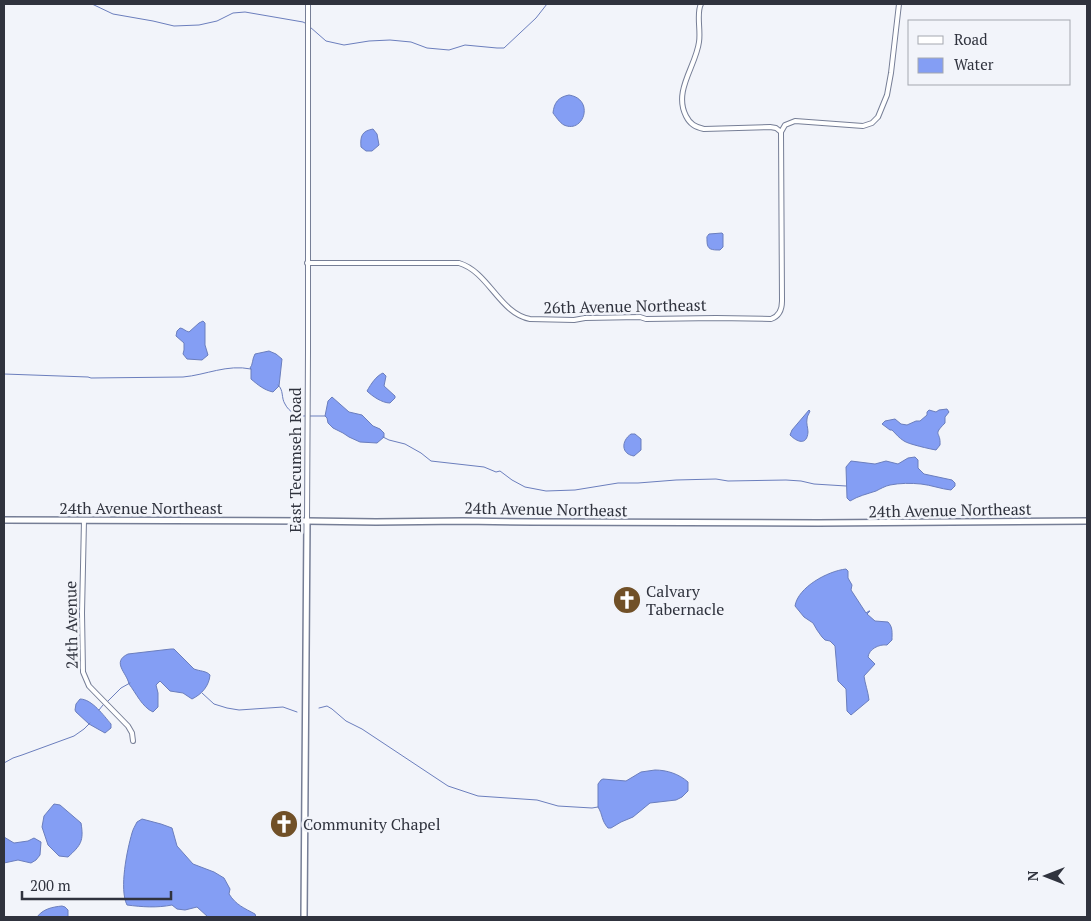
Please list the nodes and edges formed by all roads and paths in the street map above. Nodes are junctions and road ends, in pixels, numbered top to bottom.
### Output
1 (308, 4) edge
2 (701, 4) edge
3 (900, 4) edge
4 (781, 132) junction
5 (307, 263) junction
6 (4, 520) edge
7 (84, 520) junction
8 (306, 521) junction
9 (1087, 521) edge
10 (133, 741) dead end
11 (304, 917) edge

1 - 5 street, East Tecumseh Road
2 - 4 street
3 - 4 street
4 - 5 street, 26th Avenue Northeast
5 - 8 street, East Tecumseh Road
6 - 7 street, 24th Avenue Northeast
7 - 8 street, 24th Avenue Northeast
7 - 10 street, 24th Avenue
8 - 9 street, 24th Avenue Northeast
8 - 11 street, East Tecumseh Road

